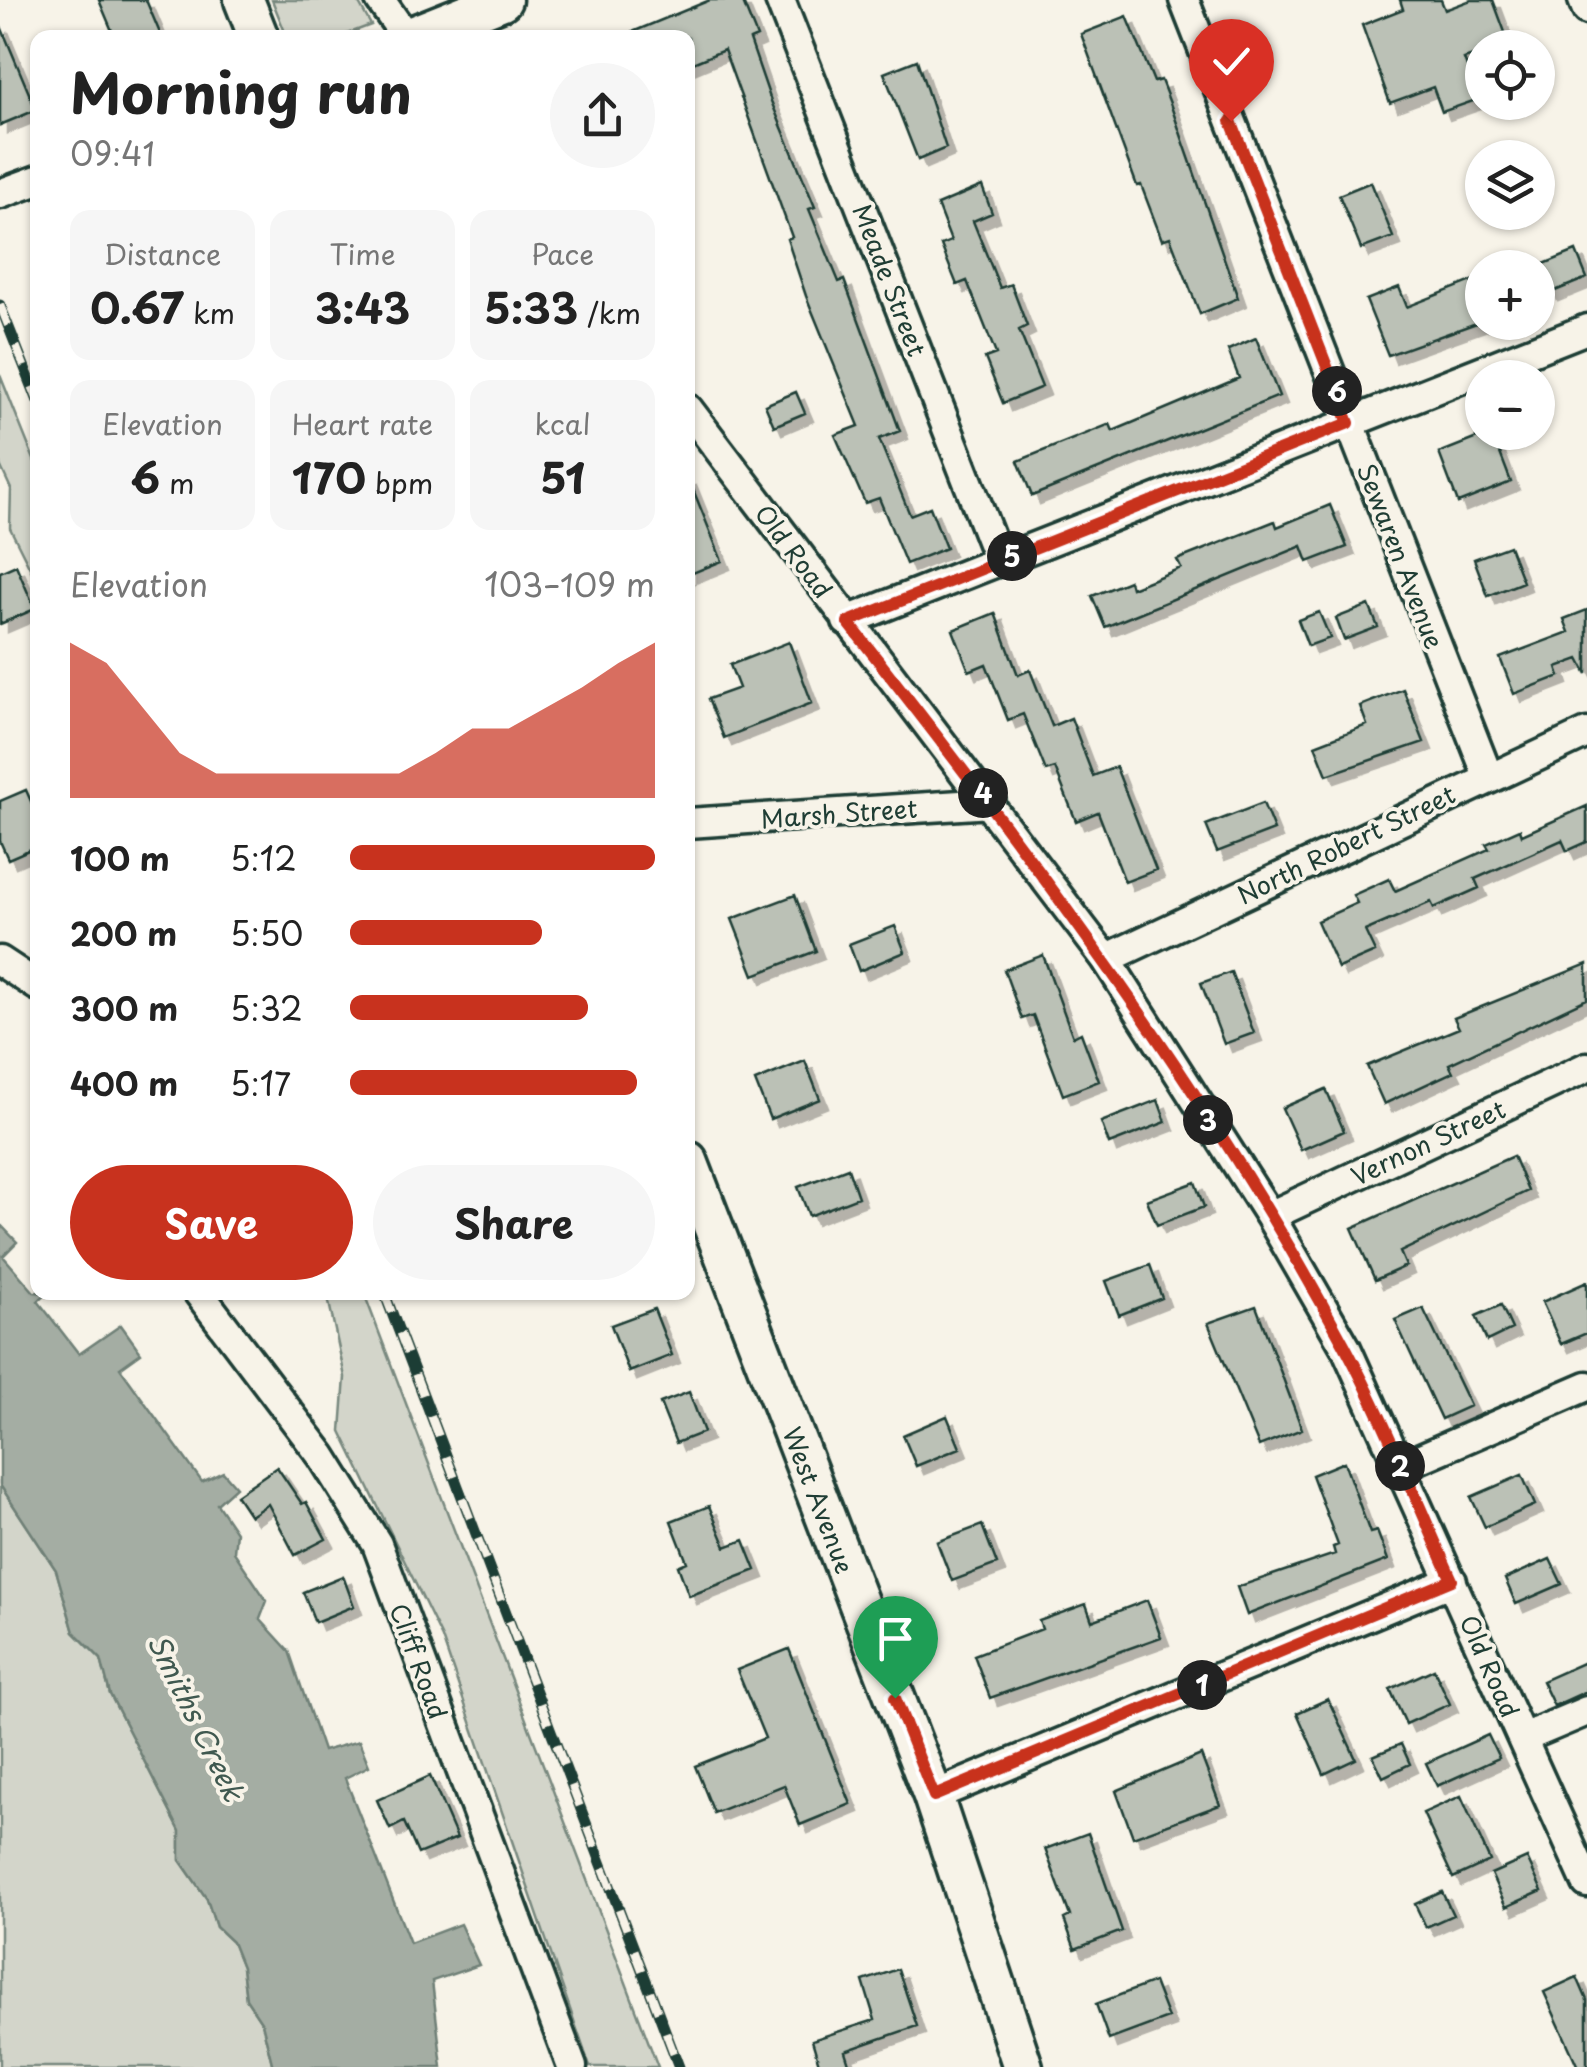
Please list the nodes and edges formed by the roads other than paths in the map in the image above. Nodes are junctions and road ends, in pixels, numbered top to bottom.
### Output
1 (244, 0) edge
2 (380, 0) edge
3 (502, 0) edge
4 (780, 0) edge
5 (1184, 0) edge
6 (1583, 0) edge
7 (1587, 10) edge
8 (256, 30) edge
9 (402, 30) edge
10 (425, 30) edge
11 (30, 183) edge
12 (0, 194) edge
13 (1587, 329) edge
14 (695, 418) edge
15 (1349, 423) junction
16 (999, 561) junction
17 (848, 622) junction
18 (1587, 732) edge
19 (1488, 776) junction
20 (991, 803) junction
21 (695, 822) edge
22 (1106, 959) junction
23 (0, 960) edge
24 (30, 981) edge
25 (1587, 1067) edge
26 (695, 1179) edge
27 (1270, 1216) junction
28 (204, 1300) edge
29 (1587, 1386) edge
30 (1400, 1467) junction
31 (1452, 1580) junction
32 (1587, 1711) edge
33 (1523, 1738) junction
34 (934, 1796) junction
35 (1587, 1883) edge
36 (572, 2067) edge
37 (1023, 2067) edge

1 - 8 street
2 - 9 street
3 - 10 street
4 - 16 street, Meade Street
5 - 15 street, Sewaren Avenue
6 - 7 street
11 - 12 street
13 - 15 street
14 - 17 street, Old Road
15 - 16 street
15 - 19 street, Sewaren Avenue
16 - 17 street
17 - 20 street, Old Road
18 - 19 street, North Robert Street
19 - 22 street, North Robert Street
20 - 21 street, Marsh Street
20 - 22 street, Old Road
22 - 27 street, Old Road
23 - 24 street
25 - 27 street, Vernon Street
26 - 34 street, West Avenue
27 - 30 street, Old Road
28 - 36 street, Cliff Road
29 - 30 street
30 - 31 street, Old Road
31 - 33 street, Old Road
31 - 34 street
32 - 33 street
33 - 35 street, Old Road
34 - 37 street, West Avenue

